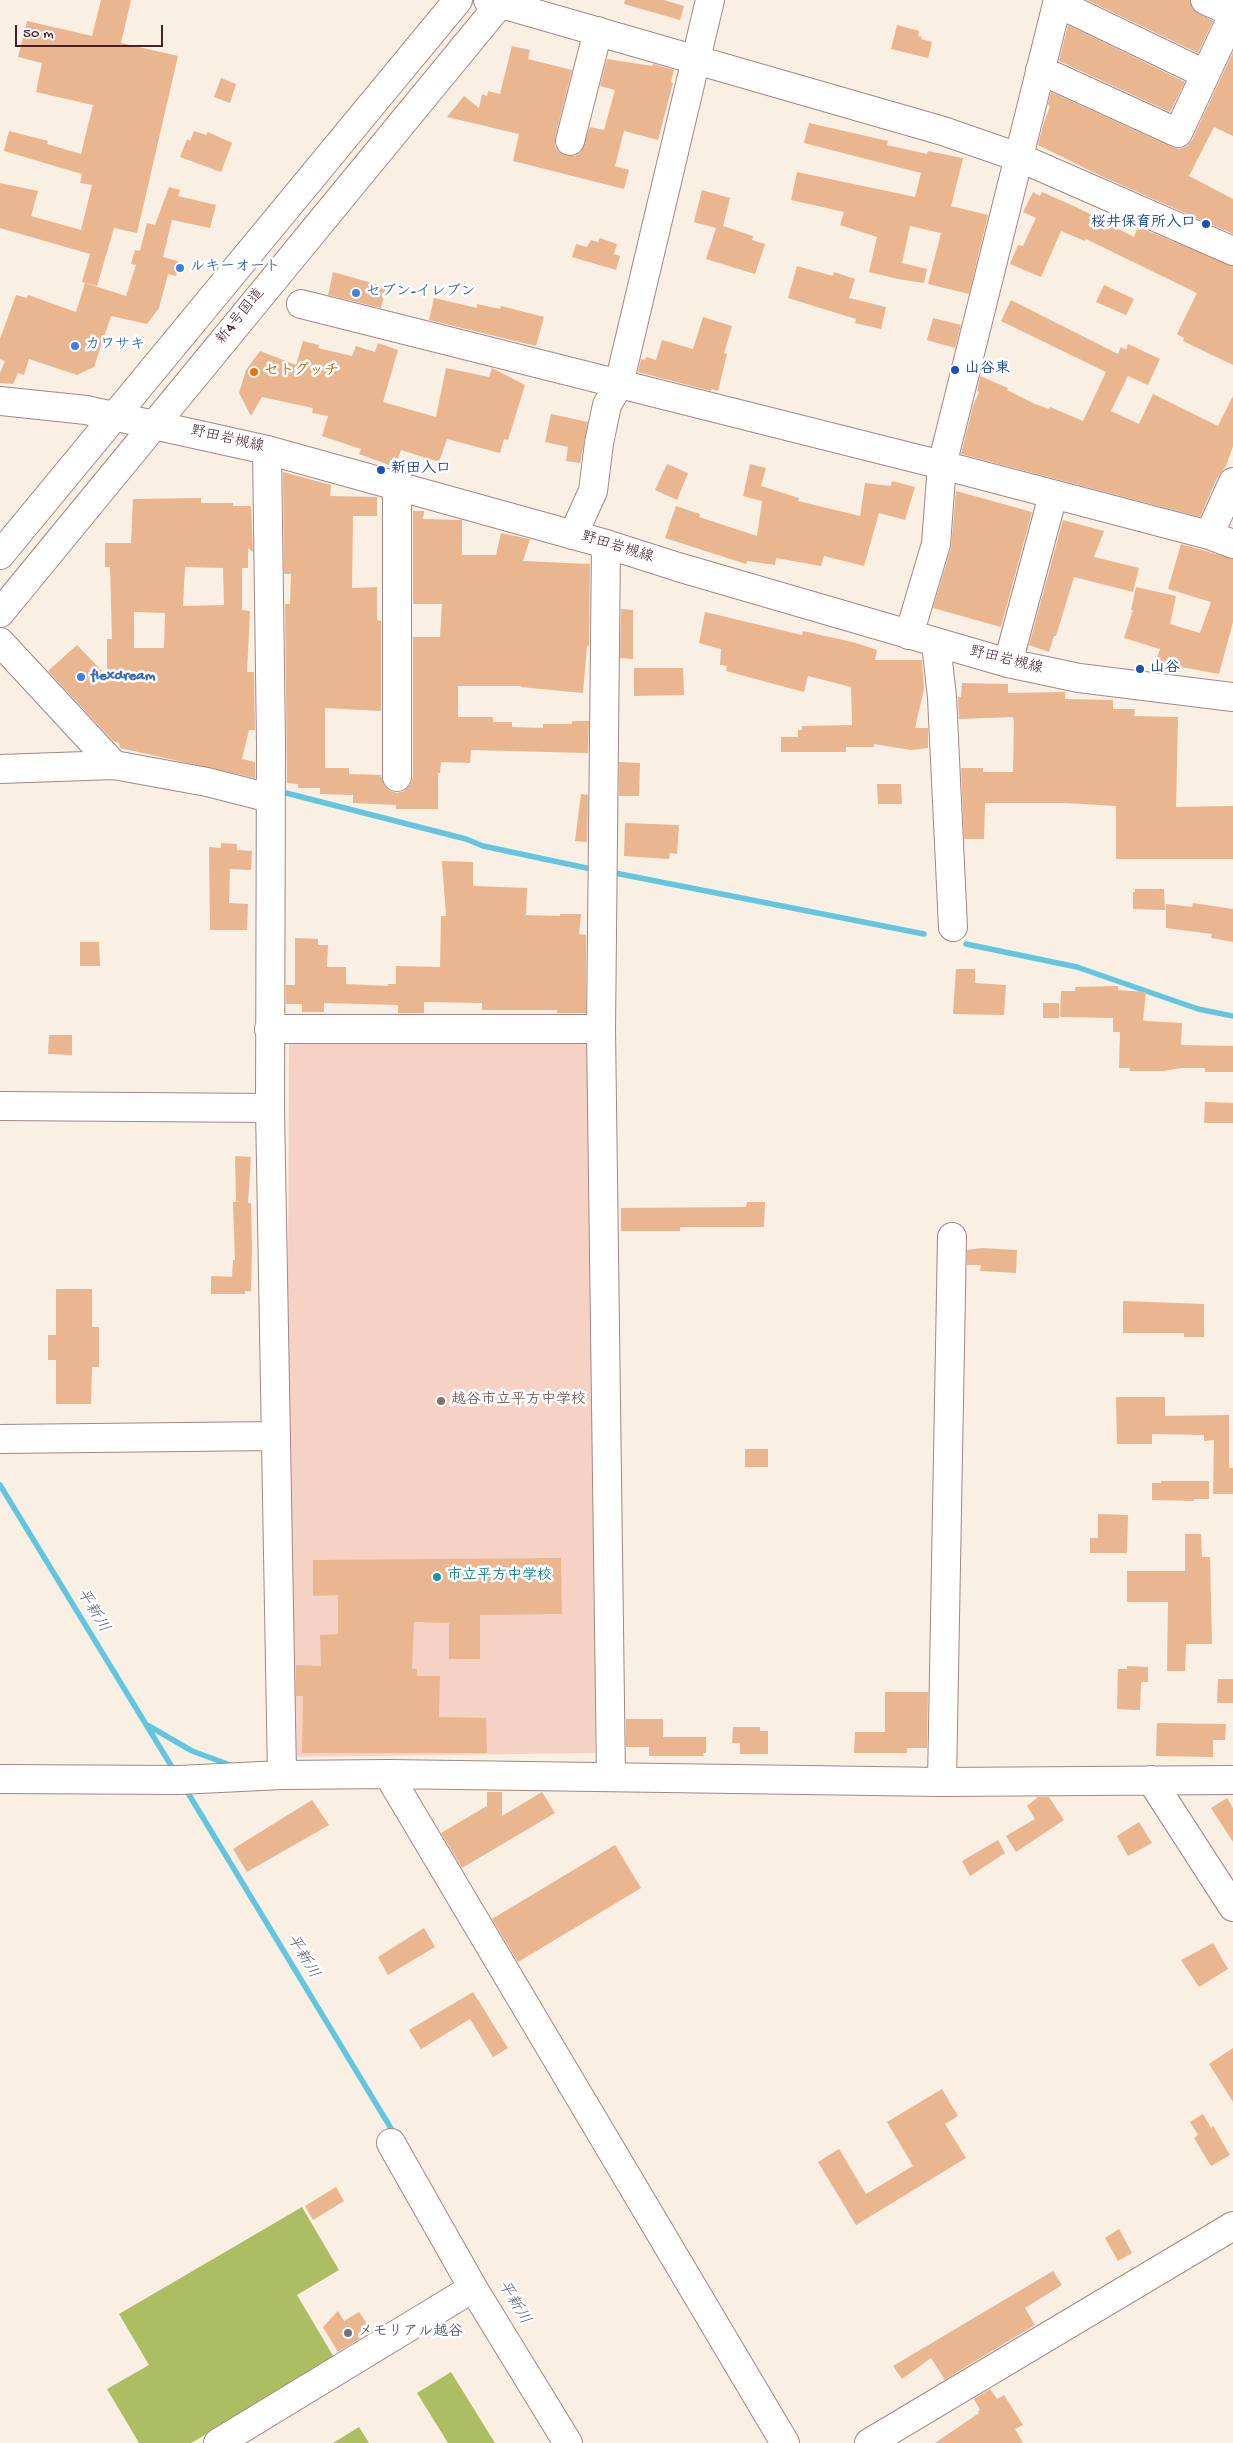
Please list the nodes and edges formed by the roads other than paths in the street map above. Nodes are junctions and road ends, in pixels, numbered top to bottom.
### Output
1 (458, 0) edge
2 (710, 0) edge
3 (1205, 0) edge
4 (497, 1) edge
5 (1057, 2) edge
6 (1233, 14) edge
7 (598, 31) junction
8 (695, 60) junction
9 (1040, 70) junction
10 (1205, 74) junction
11 (570, 141) dead end
12 (1018, 157) junction
13 (1233, 251) edge
14 (302, 304) dead end
15 (618, 384) junction
16 (0, 401) edge
17 (114, 416) junction
18 (153, 423) junction
19 (267, 450) junction
20 (942, 465) junction
21 (1233, 482) edge
22 (397, 485) junction
23 (1053, 494) junction
24 (573, 535) junction
25 (1221, 540) edge
26 (606, 544) junction
27 (0, 555) edge
28 (0, 613) edge
29 (909, 635) junction
30 (0, 642) edge
31 (936, 643) junction
32 (1008, 663) junction
33 (1233, 697) edge
34 (108, 758) junction
35 (0, 769) edge
36 (397, 776) dead end
37 (270, 798) junction
38 (953, 928) dead end
39 (602, 1028) junction
40 (269, 1029) junction
41 (0, 1106) edge
42 (270, 1108) junction
43 (952, 1237) dead end
44 (276, 1436) junction
45 (0, 1439) edge
46 (388, 1774) junction
47 (282, 1775) junction
48 (611, 1777) junction
49 (0, 1779) edge
50 (1150, 1780) junction
51 (1233, 1780) edge
52 (942, 1782) junction
53 (1233, 1907) edge
54 (391, 2143) dead end
55 (1233, 2226) edge
56 (473, 2288) junction
57 (218, 2443) edge
58 (568, 2443) edge
59 (785, 2443) edge
60 (869, 2443) edge

1 - 17 main road
2 - 8 main road
3 - 6 main road
4 - 7 main road
4 - 18 main road, 新4号国道
5 - 9 main road
5 - 10 main road
6 - 10 main road
7 - 8 main road
7 - 11 main road
8 - 12 main road
8 - 15 main road
9 - 10 main road
9 - 12 main road
12 - 13 main road
12 - 20 main road
14 - 15 main road
15 - 20 main road
15 - 24 main road
16 - 17 main road, 野田岩槻線
17 - 18 main road, 野田岩槻線
17 - 27 main road
18 - 19 main road, 野田岩槻線
18 - 28 main road, 新4号国道
19 - 22 main road, 野田岩槻線
19 - 37 main road
20 - 23 main road
20 - 29 main road
21 - 25 main road
22 - 24 main road, 野田岩槻線
22 - 36 main road
23 - 25 main road
23 - 32 main road
24 - 26 main road, 野田岩槻線
26 - 29 main road, 野田岩槻線
26 - 39 main road
29 - 31 main road, 野田岩槻線
30 - 34 main road
31 - 32 main road, 野田岩槻線
31 - 38 main road
32 - 33 main road, 野田岩槻線
34 - 35 main road
34 - 37 main road
37 - 40 main road
39 - 40 main road
39 - 48 main road
40 - 42 main road
41 - 42 main road
42 - 44 main road
43 - 52 main road
44 - 45 main road
44 - 47 main road
46 - 47 main road
46 - 48 main road
46 - 59 main road
47 - 49 main road
48 - 52 main road
50 - 51 main road
50 - 52 main road
50 - 53 main road
54 - 56 main road
55 - 60 main road
56 - 57 main road
56 - 58 main road

